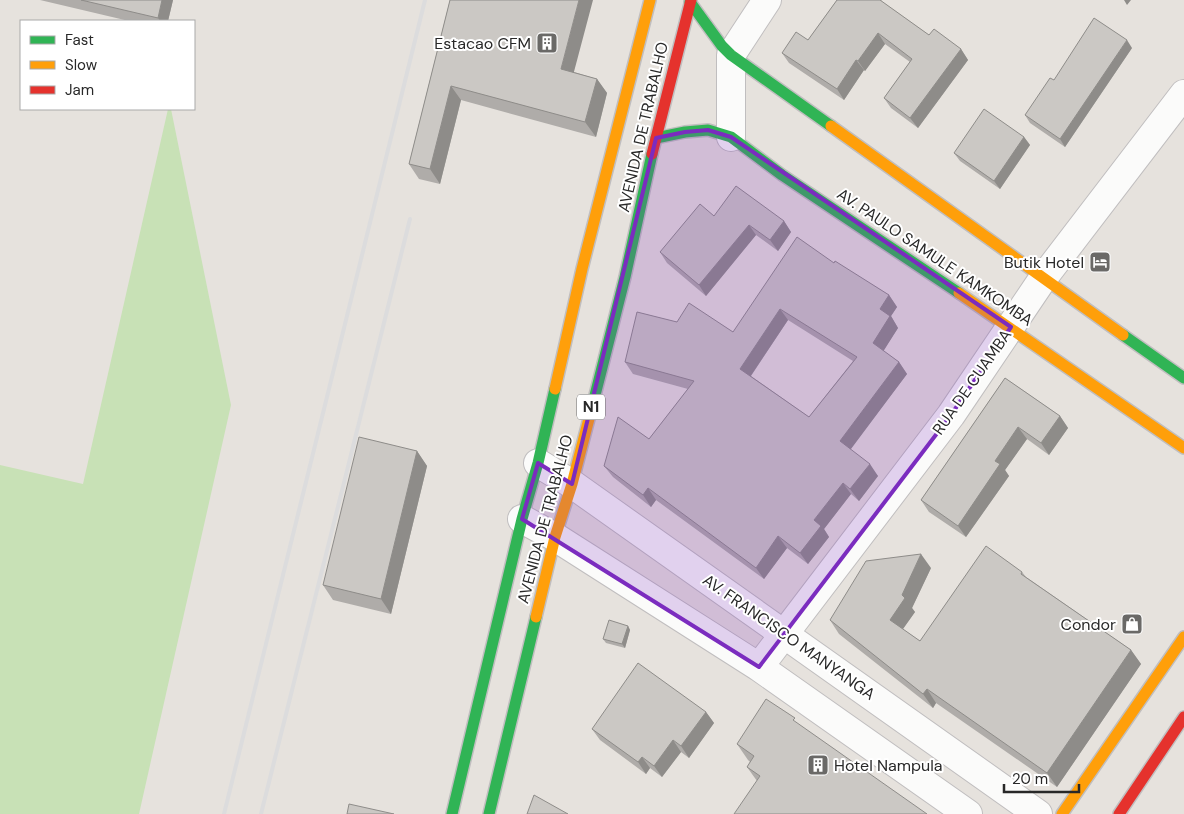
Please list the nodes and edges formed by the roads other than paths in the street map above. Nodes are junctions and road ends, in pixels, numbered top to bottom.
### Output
1 (650, 0) edge
2 (767, 0) edge
3 (690, 1) edge
4 (731, 55) junction
5 (1184, 94) edge
6 (731, 137) junction
7 (656, 138) junction
8 (611, 275) dead end
9 (625, 277) junction
10 (1044, 277) junction
11 (1011, 327) junction
12 (1184, 378) edge
13 (1184, 448) edge
14 (538, 463) junction
15 (572, 484) junction
16 (522, 519) junction
17 (555, 537) junction
18 (784, 633) junction
19 (1184, 636) edge
20 (759, 667) junction
21 (1184, 717) edge
22 (452, 814) edge
23 (489, 814) edge
24 (968, 814) edge
25 (1038, 814) edge
26 (1062, 814) edge
27 (1119, 814) edge

1 - 14 main road, AVENIDA DE TRABALHO / N1
2 - 4 street
3 - 4 main road
3 - 7 main road, AVENIDA DE TRABALHO / N1
4 - 6 street
4 - 10 main road
5 - 10 street, RUA DE CUAMBA
6 - 7 main road, AV. PAULO SAMULE KAMKOMBA
6 - 11 main road, AV. PAULO SAMULE KAMKOMBA
7 - 9 main road, AVENIDA DE TRABALHO / N1
8 - 9 main road
9 - 15 main road, AVENIDA DE TRABALHO / N1
10 - 11 street, RUA DE CUAMBA
10 - 12 main road
11 - 13 main road, AV. PAULO SAMULE KAMKOMBA
11 - 18 street, RUA DE CUAMBA
14 - 15 street, AV. FRANCISCO MANYANGA
14 - 16 main road, AVENIDA DE TRABALHO / N1
15 - 17 main road, AVENIDA DE TRABALHO / N1
15 - 18 street, AV. FRANCISCO MANYANGA
16 - 17 street
16 - 22 main road, AVENIDA DE TRABALHO / N1
17 - 20 street
17 - 23 main road, AVENIDA DE TRABALHO / N1
18 - 20 street, RUA DE CUAMBA
18 - 25 street, AV. FRANCISCO MANYANGA
19 - 26 main road
20 - 24 street
21 - 27 main road

